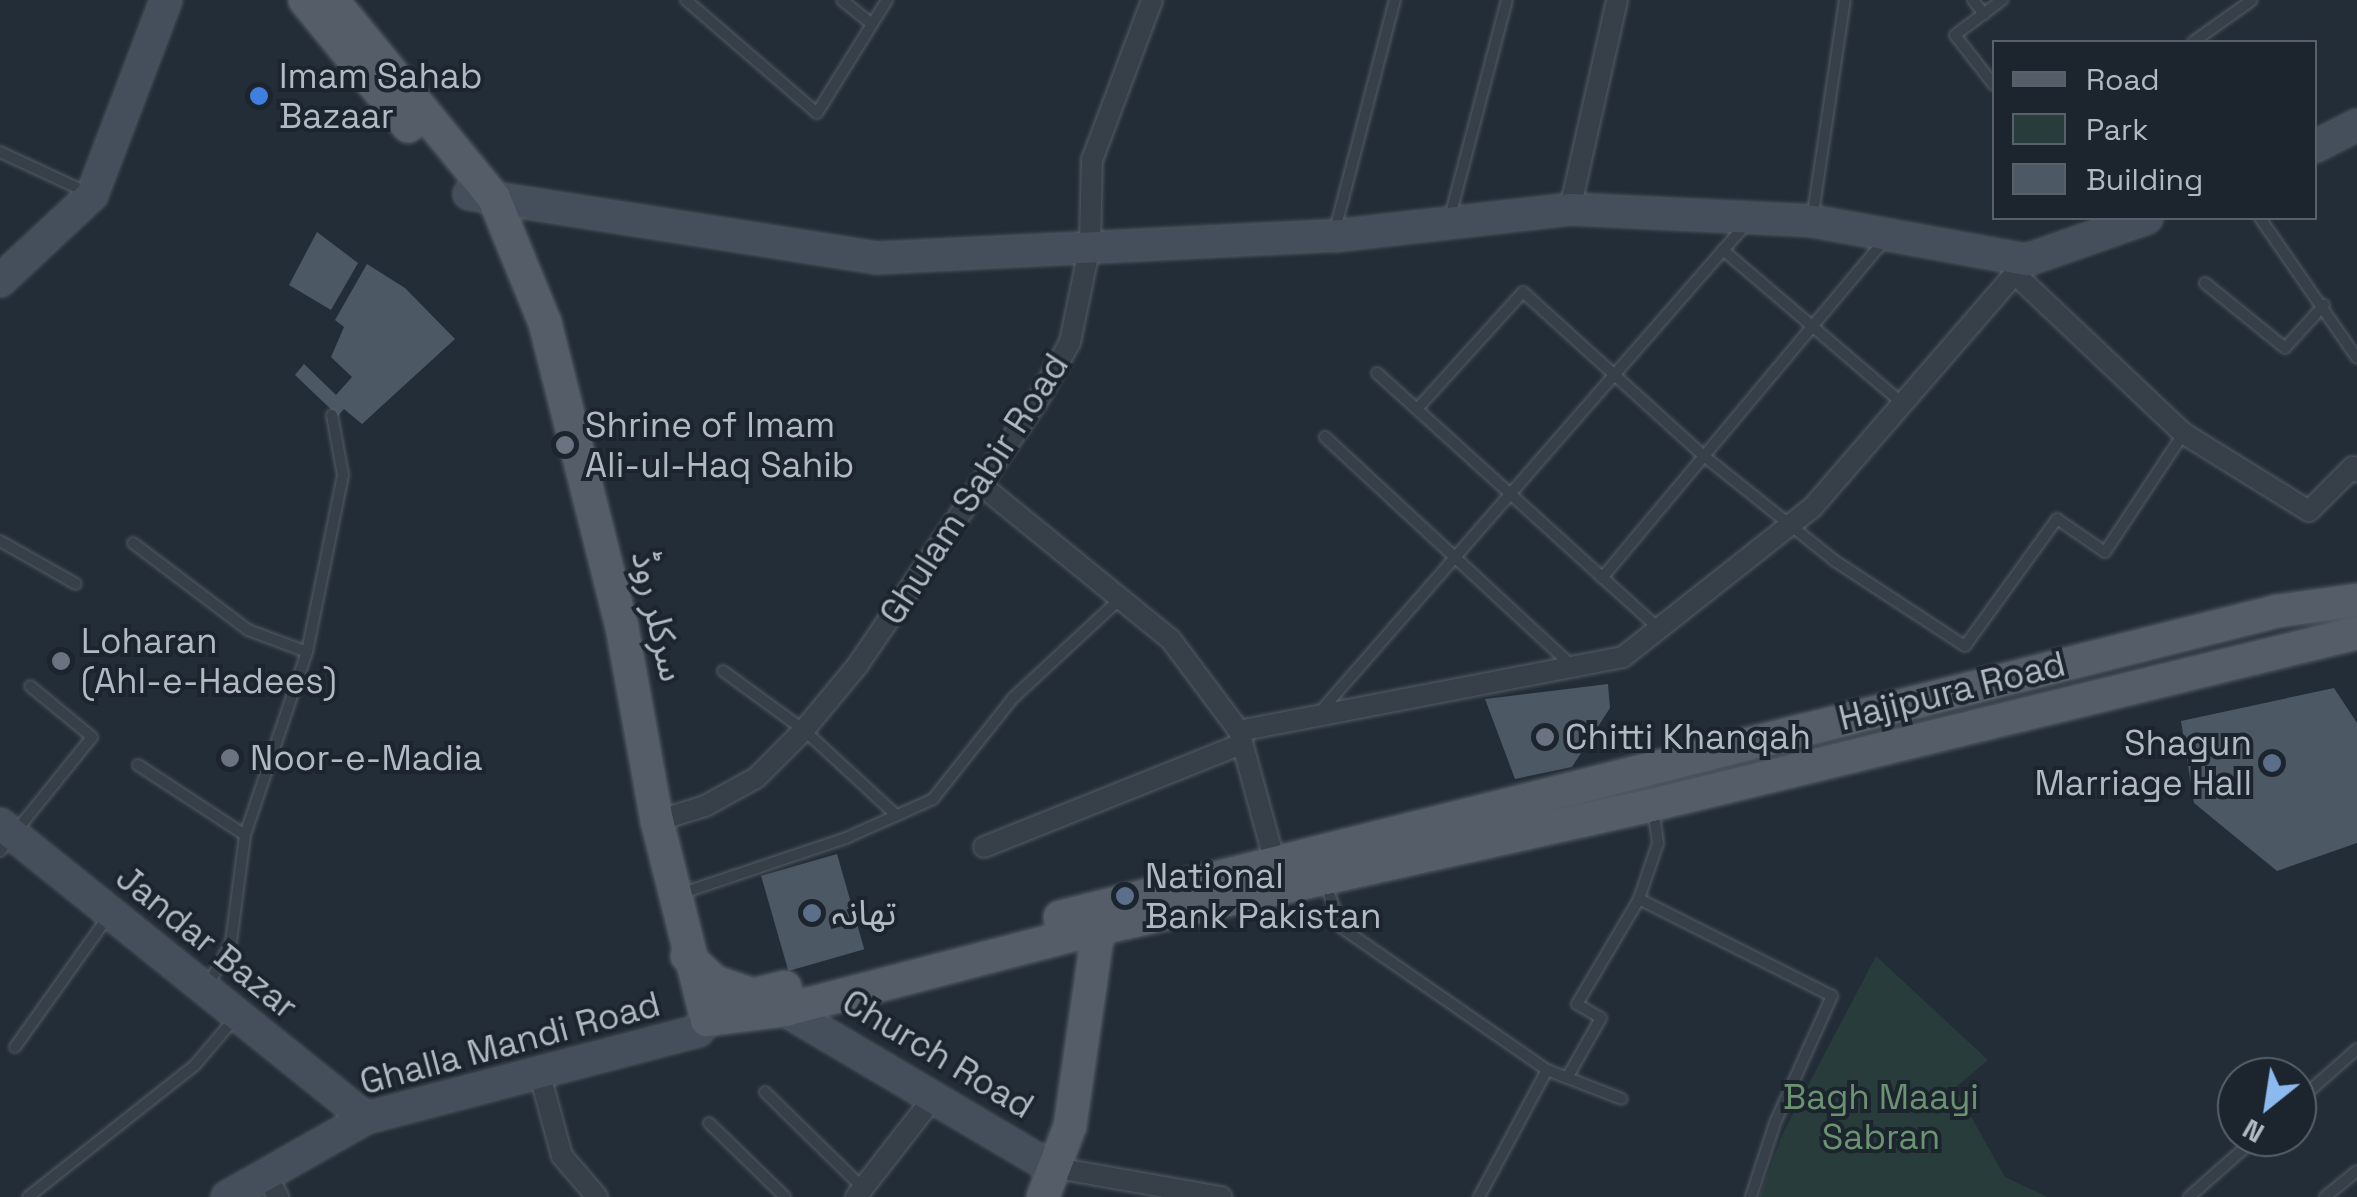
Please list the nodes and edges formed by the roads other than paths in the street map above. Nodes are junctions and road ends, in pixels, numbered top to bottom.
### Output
1 (166, 0) edge
2 (686, 0) edge
3 (842, 0) edge
4 (888, 0) edge
5 (1152, 0) edge
6 (1394, 0) edge
7 (1507, 0) edge
8 (1617, 0) edge
9 (1845, 0) edge
10 (1973, 0) edge
11 (2002, 0) edge
12 (2252, 0) edge
13 (314, 1) edge
14 (1984, 14) junction
15 (872, 24) junction
16 (2196, 40) edge
17 (1992, 82) edge
18 (2357, 125) edge
19 (2317, 145) edge
20 (0, 152) edge
21 (92, 195) junction
22 (482, 196) junction
23 (1570, 210) junction
24 (1750, 220) junction
25 (1812, 220) junction
26 (2261, 220) edge
27 (2112, 223) edge
28 (1447, 228) junction
29 (1334, 236) junction
30 (1888, 236) junction
31 (1090, 245) junction
32 (1723, 250) junction
33 (2021, 267) junction
34 (0, 281) edge
35 (2205, 283) dead end
36 (2324, 306) junction
37 (1813, 326) junction
38 (2357, 358) edge
39 (1377, 373) dead end
40 (1614, 375) junction
41 (1903, 404) junction
42 (1416, 409) junction
43 (332, 415) dead end
44 (2184, 433) junction
45 (1325, 437) dead end
46 (1704, 456) junction
47 (2357, 472) edge
48 (981, 485) junction
49 (1509, 494) junction
50 (1794, 523) junction
51 (0, 541) edge
52 (133, 543) dead end
53 (1454, 556) junction
54 (1602, 578) junction
55 (76, 584) dead end
56 (1123, 597) junction
57 (2357, 600) edge
58 (1659, 629) junction
59 (2357, 633) edge
60 (307, 652) junction
61 (1573, 667) junction
62 (723, 671) dead end
63 (30, 686) dead end
64 (1316, 716) junction
65 (804, 730) junction
66 (1240, 738) junction
67 (138, 765) dead end
68 (1652, 805) junction
69 (896, 816) junction
70 (658, 821) junction
71 (244, 836) junction
72 (4, 837) edge
73 (984, 847) dead end
74 (1274, 859) junction
75 (1324, 882) junction
76 (1283, 892) junction
77 (674, 896) junction
78 (1639, 899) junction
79 (111, 913) junction
80 (1100, 917) junction
81 (688, 956) junction
82 (206, 990) junction
83 (785, 1010) junction
84 (238, 1015) junction
85 (707, 1020) junction
86 (15, 1047) dead end
87 (2357, 1049) edge
88 (1546, 1070) junction
89 (540, 1074) junction
90 (1567, 1078) junction
91 (2317, 1084) edge
92 (765, 1092) dead end
93 (934, 1098) junction
94 (1622, 1098) dead end
95 (366, 1118) junction
96 (709, 1123) dead end
97 (2234, 1157) edge
98 (2357, 1171) edge
99 (272, 1186) edge
100 (1050, 1187) edge
101 (859, 1192) edge
102 (28, 1197) edge
103 (227, 1197) edge
104 (597, 1197) edge
105 (784, 1197) edge
106 (1220, 1197) edge
107 (1479, 1197) edge
108 (1751, 1197) edge
109 (2189, 1197) edge
110 (2325, 1197) edge

1 - 21 street
2 - 15 lane
3 - 15 lane
4 - 15 lane
5 - 31 street, Ghulam Sabir Road
6 - 29 lane
7 - 28 lane
8 - 23 street
9 - 25 lane
10 - 14 lane
11 - 14 lane
12 - 16 lane
13 - 22 main road, سرکلر روڈ
14 - 17 lane
18 - 19 street
20 - 21 lane
21 - 34 street
22 - 31 street
22 - 70 main road, سرکلر روڈ
23 - 24 street
23 - 28 street
24 - 25 street
24 - 32 lane
25 - 30 street
26 - 36 lane
27 - 33 street
28 - 29 street
29 - 31 street
30 - 33 street
30 - 37 lane
31 - 48 street, Ghulam Sabir Road
32 - 37 lane
32 - 40 lane
33 - 41 street
33 - 44 street
35 - 36 lane
36 - 38 lane
37 - 41 lane
37 - 46 lane
39 - 42 lane
40 - 42 lane
40 - 46 lane
40 - 49 lane
41 - 50 street
42 - 49 lane
43 - 60 lane
44 - 47 street
44 - 50 lane
45 - 53 lane
46 - 50 lane
46 - 54 lane
48 - 56 street
48 - 65 street, Ghulam Sabir Road
49 - 53 lane
49 - 54 lane
50 - 58 street
51 - 55 lane
52 - 60 lane
53 - 61 lane
53 - 64 lane
54 - 58 lane
56 - 66 street
56 - 69 lane
57 - 74 main road
58 - 61 street
59 - 68 main road, Hajipura Road
60 - 71 lane
61 - 64 street
62 - 65 lane
63 - 72 lane
64 - 66 street
65 - 69 lane
65 - 70 street, Ghulam Sabir Road
66 - 73 street
66 - 74 street
67 - 71 lane
68 - 75 main road, Hajipura Road
68 - 78 lane
69 - 77 lane
70 - 77 main road, سرکلر روڈ
71 - 82 lane
72 - 79 street, Jandar Bazar
74 - 76 street
74 - 80 main road
75 - 76 main road, Hajipura Road
75 - 88 lane
76 - 80 main road, Hajipura Road
77 - 81 main road, سرکلر روڈ
78 - 90 lane
78 - 108 lane
79 - 82 street, Jandar Bazar
79 - 86 lane
80 - 81 main road
80 - 83 main road
80 - 100 main road, Church Road
81 - 85 main road, سرکلر روڈ
82 - 84 street, Jandar Bazar
83 - 85 main road
83 - 93 street, Church Road
84 - 95 street, Jandar Bazar
84 - 102 lane
85 - 89 street, Ghalla Mandi Road
87 - 91 lane
88 - 90 lane
88 - 107 lane
89 - 95 street, Ghalla Mandi Road
89 - 104 street
90 - 94 lane
92 - 101 lane
93 - 100 street, Church Road
93 - 101 street
95 - 99 street, Ghalla Mandi Road
96 - 105 lane
97 - 109 lane
98 - 110 lane
99 - 103 street, Ghalla Mandi Road
100 - 106 street

